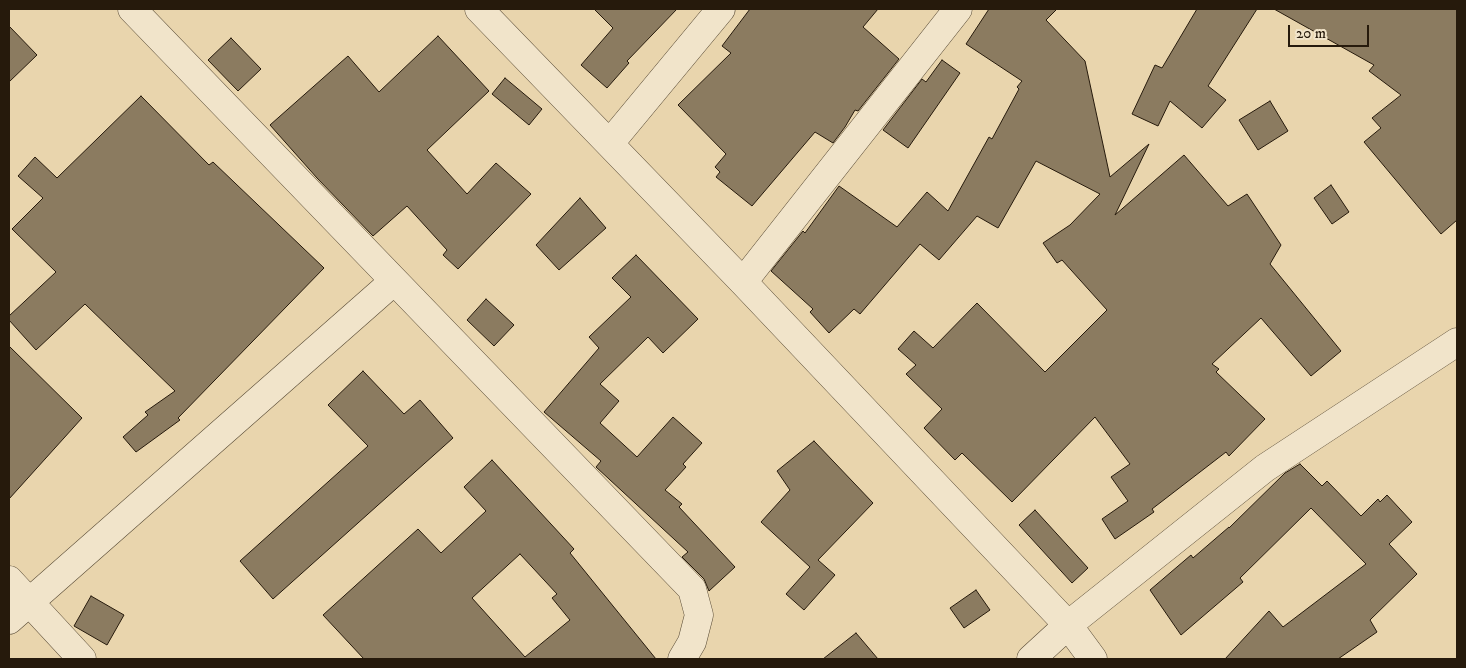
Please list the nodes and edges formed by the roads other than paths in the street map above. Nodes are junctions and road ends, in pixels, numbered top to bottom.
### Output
1 (132, 9) edge
2 (479, 9) edge
3 (721, 9) edge
4 (958, 9) edge
5 (610, 143) junction
6 (394, 281) junction
7 (743, 282) junction
8 (1457, 342) edge
9 (9, 580) edge
10 (29, 602) junction
11 (9, 620) edge
12 (1068, 625) junction
13 (82, 659) edge
14 (682, 659) edge
15 (1031, 659) edge
16 (1093, 659) edge

1 - 6 street
2 - 5 street
3 - 5 street
4 - 7 street
5 - 7 street
6 - 10 street
6 - 14 street
7 - 12 street
8 - 12 street
9 - 10 street
10 - 11 street
10 - 13 street
12 - 15 street
12 - 16 street

